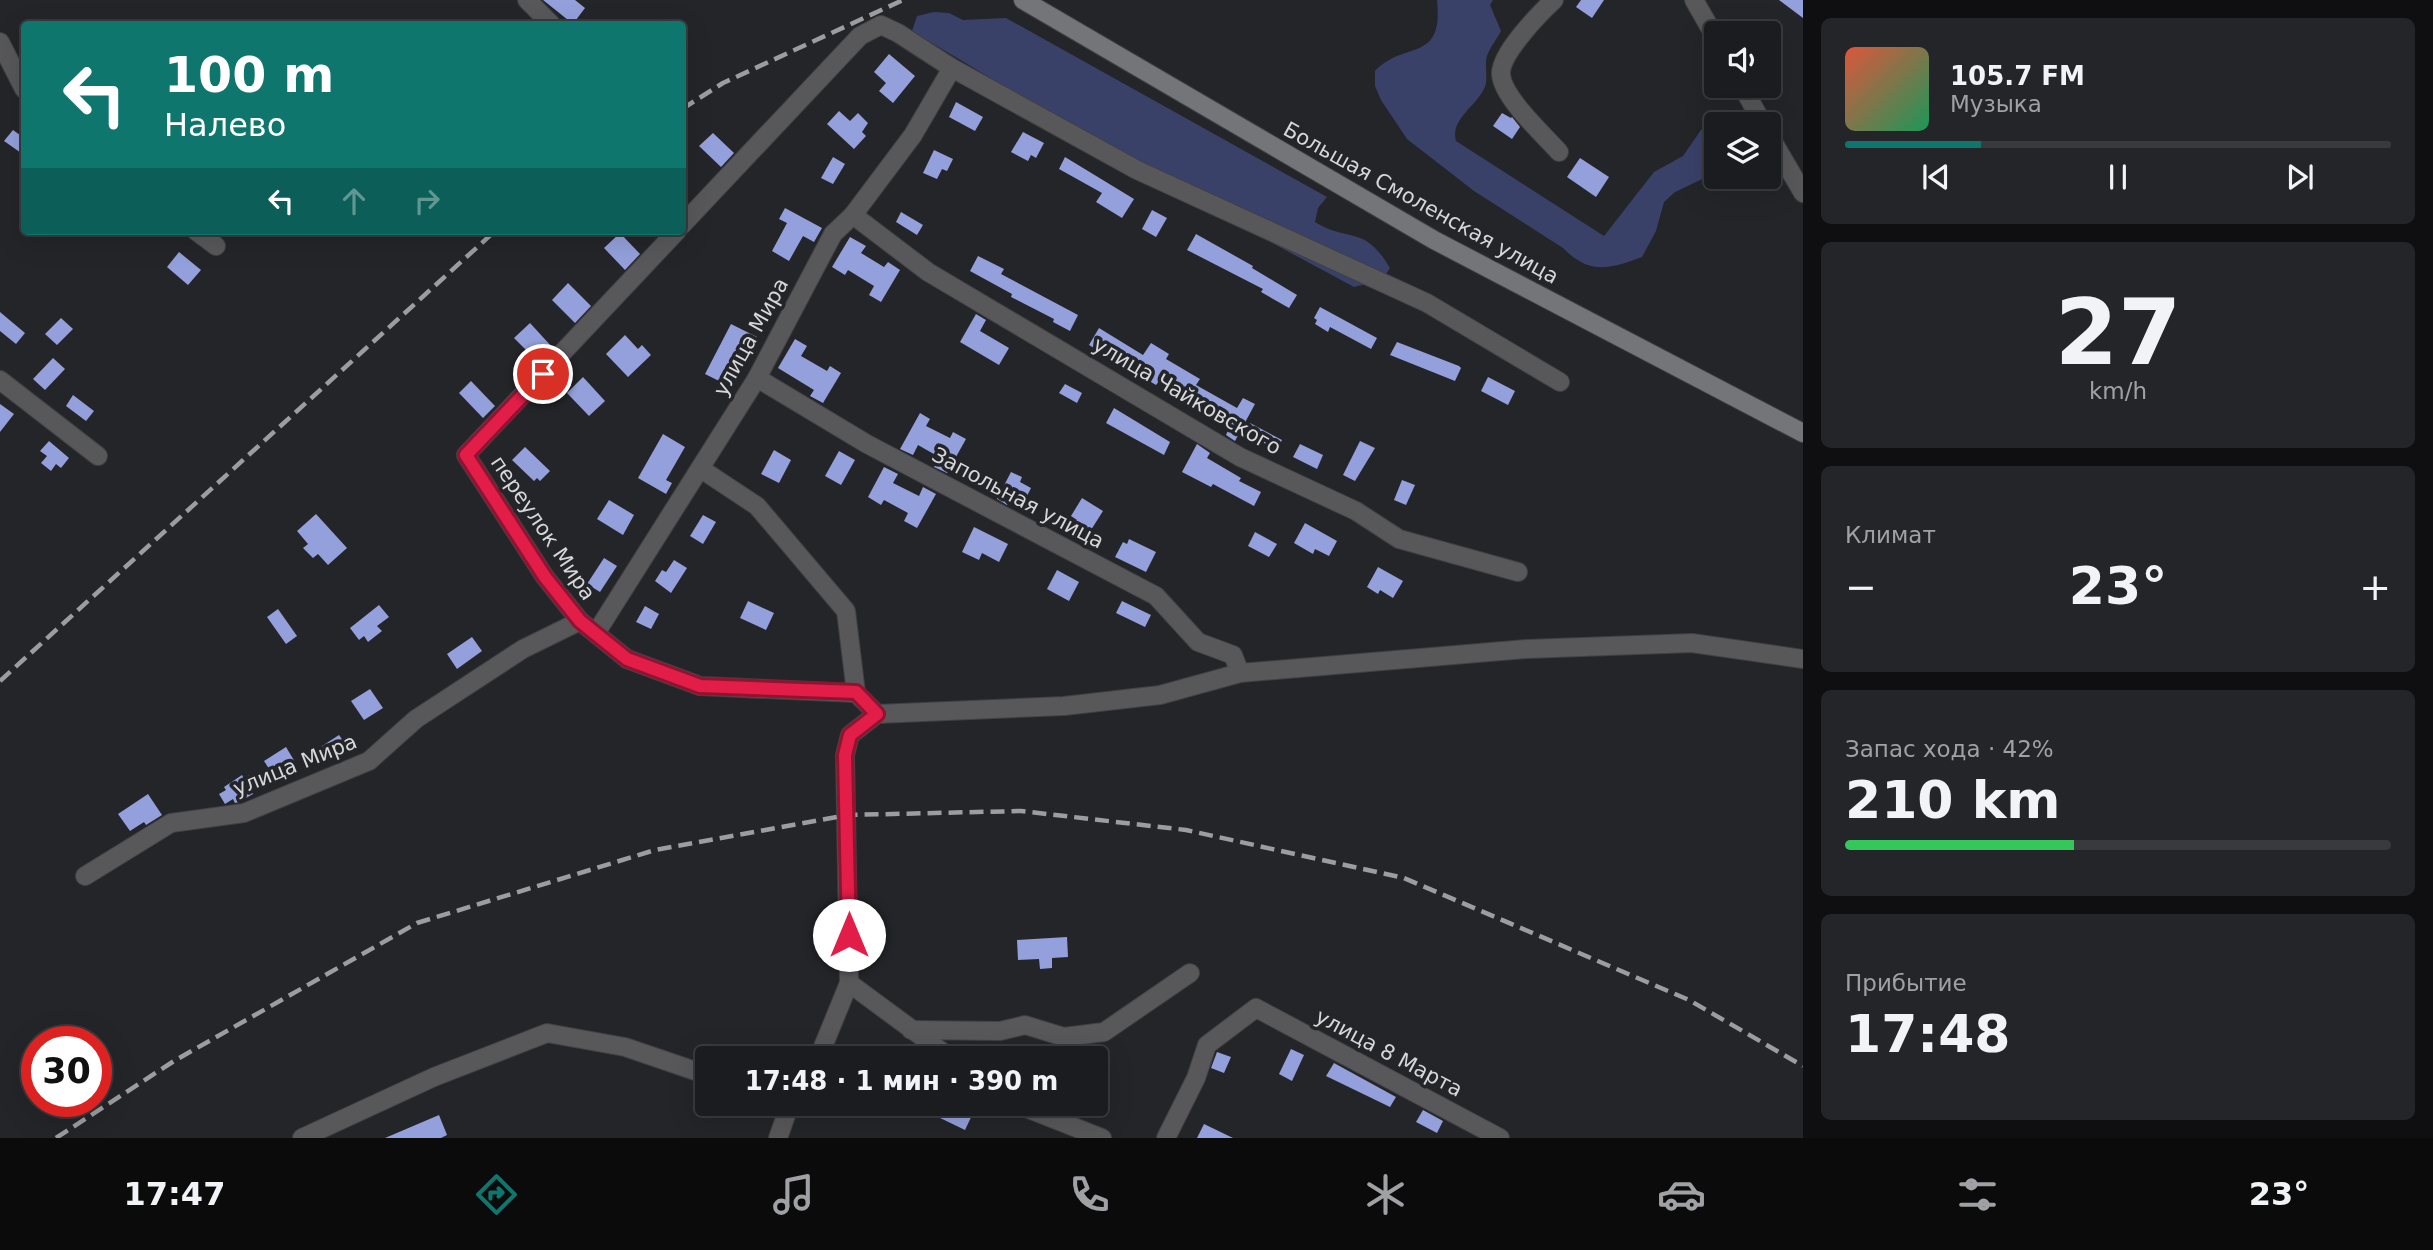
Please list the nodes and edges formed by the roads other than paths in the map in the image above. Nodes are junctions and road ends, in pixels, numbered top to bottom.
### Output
1 (527, 0) edge
2 (1023, 0) edge
3 (1554, 0) edge
4 (1694, 0) edge
5 (548, 21) edge
6 (1706, 21) edge
7 (0, 42) edge
8 (952, 68) junction
9 (21, 83) edge
10 (1559, 152) dead end
11 (1781, 155) edge
12 (1803, 193) edge
13 (853, 215) junction
14 (686, 221) edge
15 (201, 235) edge
16 (673, 235) edge
17 (216, 246) dead end
18 (757, 378) junction
19 (0, 380) edge
20 (1560, 382) dead end
21 (1803, 433) edge
22 (98, 456) dead end
23 (701, 469) junction
24 (1518, 572) dead end
25 (580, 621) junction
26 (596, 633) junction
27 (1803, 659) edge
28 (1240, 673) junction
29 (856, 692) junction
30 (877, 714) junction
31 (85, 876) dead end
32 (1190, 973) dead end
33 (849, 984) junction
34 (912, 1030) junction
35 (823, 1046) edge
36 (934, 1046) edge
37 (695, 1071) edge
38 (782, 1116) edge
39 (1046, 1116) edge
40 (302, 1138) edge
41 (778, 1138) edge
42 (1102, 1138) edge
43 (1166, 1138) edge
44 (1500, 1138) edge

1 - 5 street
2 - 21 main road, Большая Смоленская улица
3 - 10 street
4 - 6 street
7 - 9 street
8 - 13 street, улица Мира
8 - 14 street
8 - 20 street
11 - 12 street
13 - 18 street, улица Мира
13 - 24 street, улица Чайковского
15 - 17 street
16 - 25 street, переулок Мира
18 - 23 street, улица Мира
18 - 28 street, Запольная улица
19 - 22 street
23 - 26 street, улица Мира
23 - 29 street
25 - 26 street, переулок Мира
25 - 31 street, улица Мира
26 - 29 street, переулок Мира
27 - 28 street
28 - 30 street
29 - 30 street
30 - 33 street
32 - 34 street
33 - 34 street
33 - 35 street
34 - 36 street
37 - 40 street
38 - 41 street
39 - 42 street
43 - 44 street, улица 8 Марта

